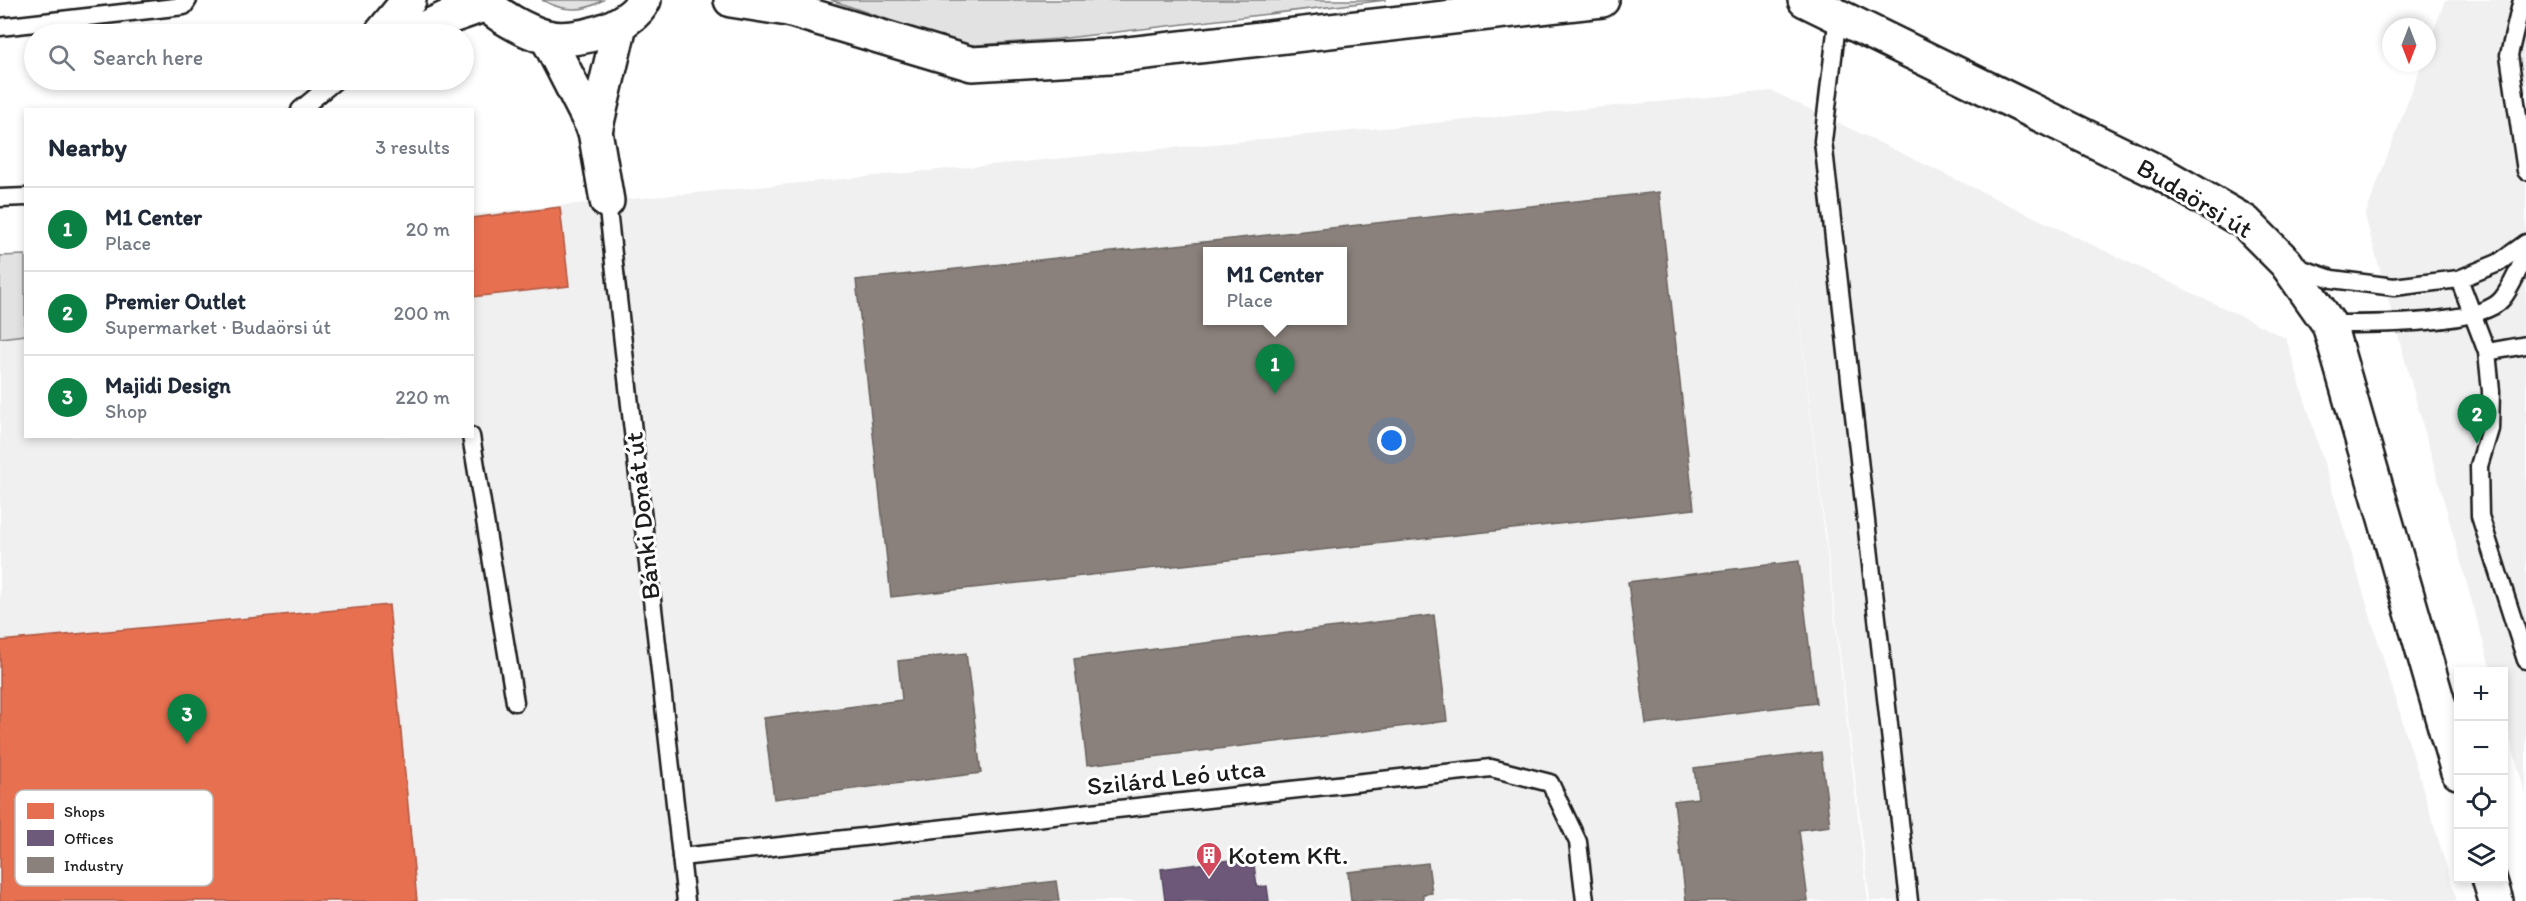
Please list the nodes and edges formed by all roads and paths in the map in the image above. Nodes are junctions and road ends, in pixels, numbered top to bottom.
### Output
1 (188, 0) edge
2 (409, 0) edge
3 (731, 0) edge
4 (1602, 0) edge
5 (1805, 0) edge
6 (2522, 0) edge
7 (484, 2) edge
8 (781, 4) edge
9 (644, 7) edge
10 (1838, 15) junction
11 (24, 24) edge
12 (26, 24) edge
13 (389, 24) edge
14 (433, 24) edge
15 (0, 27) edge
16 (547, 37) junction
17 (324, 90) edge
18 (302, 108) edge
19 (595, 131) junction
20 (2526, 171) edge
21 (24, 197) edge
22 (0, 198) edge
23 (607, 201) joint
24 (2526, 243) edge
25 (2526, 254) edge
26 (2286, 263) junction
27 (2459, 279) junction
28 (2473, 315) junction
29 (2329, 324) junction
30 (2526, 345) edge
31 (2487, 352) junction
32 (471, 438) edge
33 (2526, 660) edge
34 (515, 702) dead end
35 (2454, 758) edge
36 (681, 857) junction
37 (2490, 883) edge
38 (686, 901) edge
39 (1585, 901) edge
40 (1909, 901) edge
41 (2496, 901) edge

1 - 12 lane
2 - 13 street
3 - 8 street
4 - 8 street
5 - 10 street, Budaörsi út
6 - 20 lane
7 - 14 street
7 - 16 street
9 - 16 street
9 - 19 street, Bánki Donát út
10 - 26 street, Budaörsi út
10 - 40 lane
11 - 15 lane
16 - 19 street, Bánki Donát út
17 - 18 lane
19 - 23 street, Bánki Donát út
21 - 22 lane
23 - 36 lane, Bánki Donát út
24 - 27 lane
25 - 28 lane
26 - 27 lane
26 - 29 street, Budaörsi út
27 - 28 lane
28 - 29 lane
28 - 31 lane
29 - 35 street, Budaörsi út
30 - 31 lane
31 - 33 lane
32 - 34 lane
36 - 38 lane, Bánki Donát út
36 - 39 lane, Szilárd Leó utca
37 - 41 street

